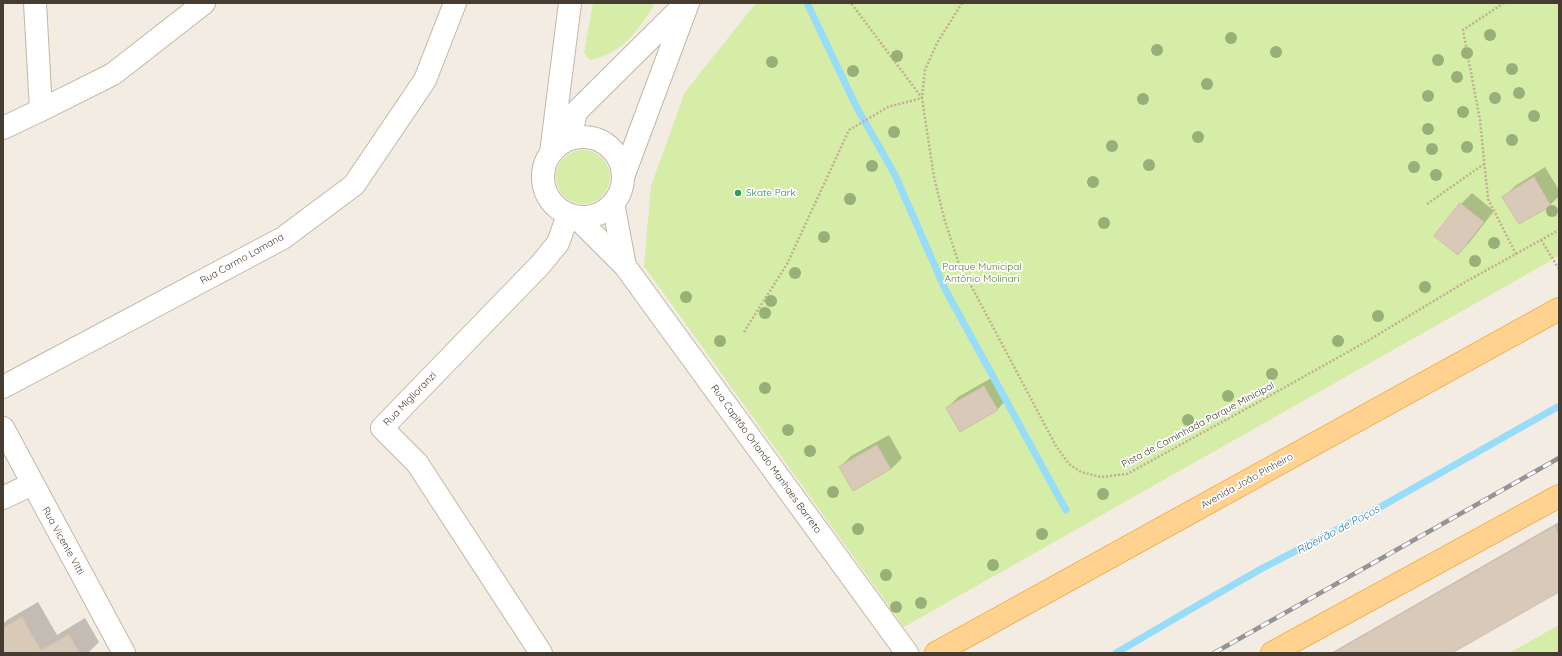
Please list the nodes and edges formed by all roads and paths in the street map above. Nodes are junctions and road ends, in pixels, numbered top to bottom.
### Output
1 (35, 3) edge
2 (204, 3) edge
3 (455, 3) edge
4 (570, 3) edge
5 (687, 3) edge
6 (851, 3) edge
7 (962, 3) edge
8 (1504, 3) edge
9 (922, 98) junction
10 (42, 110) junction
11 (3, 128) edge
12 (570, 139) junction
13 (551, 153) junction
14 (1484, 164) junction
15 (623, 177) junction
16 (613, 203) junction
17 (1427, 204) dead end
18 (572, 216) junction
19 (1559, 230) edge
20 (1541, 240) junction
21 (1516, 254) junction
22 (625, 266) junction
23 (1559, 269) edge
24 (1559, 309) edge
25 (744, 332) dead end
26 (3, 387) edge
27 (3, 428) edge
28 (32, 484) junction
29 (1559, 496) edge
30 (3, 498) edge
31 (1280, 651) edge
32 (538, 652) edge
33 (124, 653) edge
34 (907, 653) edge
35 (936, 653) edge

1 - 10 street
2 - 10 street
3 - 26 street, Rua Carmo Lamana
4 - 13 street
5 - 12 street
5 - 15 street
6 - 9 path
7 - 9 path, Pista de Caminhada Parque Minicipal
8 - 14 path
9 - 21 path, Pista de Caminhada Parque Minicipal
9 - 25 path
10 - 11 street
12 - 13 street
12 - 15 street
13 - 18 street
14 - 17 path
14 - 21 path
15 - 16 street
16 - 18 street
16 - 22 street
18 - 22 street, Rua Capitão Orlando Manhaes Barreto
18 - 32 street, Rua Miglioranzi
19 - 20 path, Pista de Caminhada Parque Minicipal
20 - 21 path, Pista de Caminhada Parque Minicipal
20 - 23 path
22 - 34 street, Rua Capitão Orlando Manhaes Barreto
24 - 35 main road, Avenida João Pinheiro
27 - 28 street, Rua Vicente Vitti
28 - 30 street
28 - 33 street, Rua Vicente Vitti
29 - 31 main road

